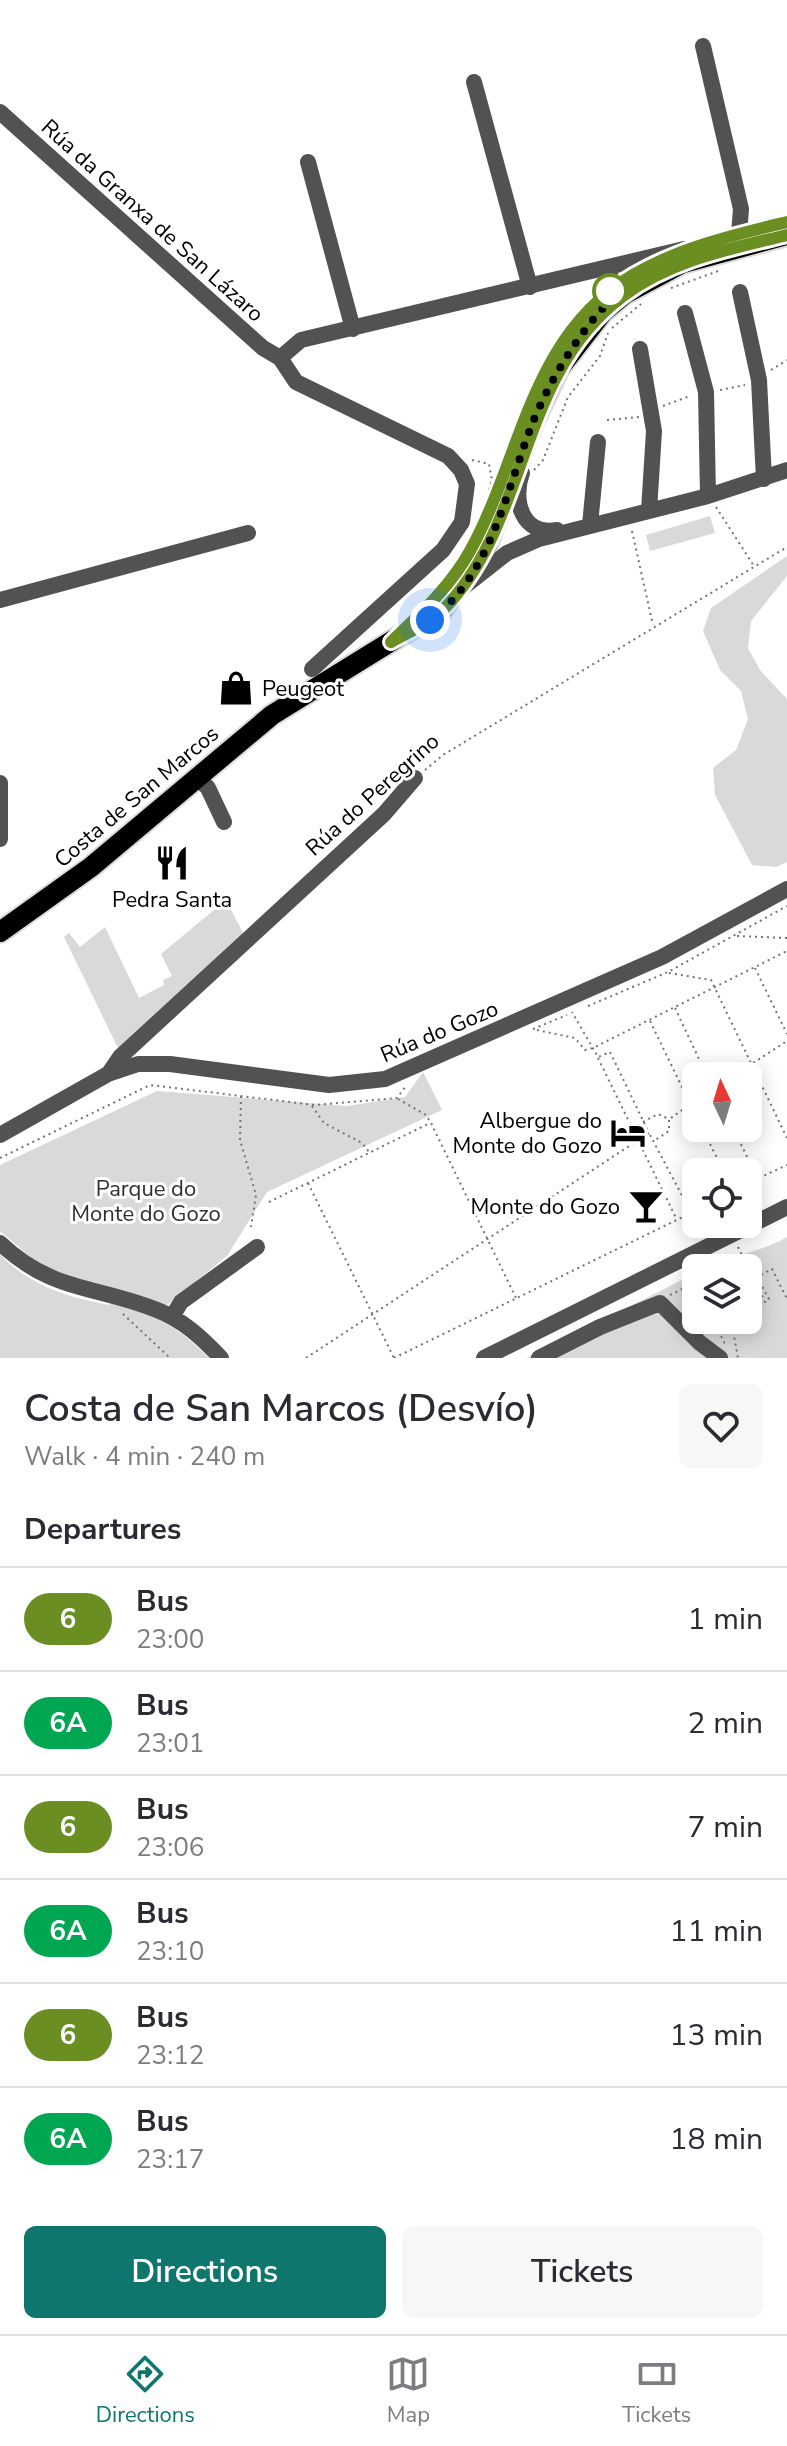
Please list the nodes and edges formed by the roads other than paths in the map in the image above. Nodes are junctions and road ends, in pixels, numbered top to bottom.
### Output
1 (703, 46) dead end
2 (474, 82) dead end
3 (0, 112) edge
4 (308, 162) dead end
5 (787, 222) edge
6 (739, 234) junction
7 (787, 235) edge
8 (683, 256) junction
9 (618, 279) junction
10 (530, 287) junction
11 (740, 292) dead end
12 (603, 312) junction
13 (685, 313) dead end
14 (353, 329) junction
15 (640, 349) dead end
16 (280, 358) junction
17 (532, 425) junction
18 (598, 442) dead end
19 (787, 470) edge
20 (764, 479) junction
21 (711, 500) junction
22 (649, 511) junction
23 (582, 527) junction
24 (248, 533) dead end
25 (457, 592) junction
26 (0, 600) edge
27 (391, 642) junction
28 (326, 671) junction
29 (197, 777) junction
30 (415, 778) road end
31 (0, 783) edge
32 (224, 822) dead end
33 (0, 839) edge
34 (787, 889) edge
35 (2, 927) edge
36 (108, 1074) junction
37 (0, 1135) edge
38 (787, 1207) edge
39 (0, 1243) edge
40 (257, 1247) dead end
41 (172, 1317) junction
42 (221, 1358) edge
43 (484, 1358) edge
44 (539, 1358) edge
45 (720, 1358) edge

1 - 6 street
2 - 10 street
3 - 16 street, Rúa da Granxa de San Lázaro
4 - 14 street
5 - 6 main road, Costa de San Marcos
6 - 8 main road, Costa de San Marcos
7 - 8 main road, Costa de San Marcos
8 - 9 main road, Costa de San Marcos
8 - 12 main road, Costa de San Marcos
9 - 10 street
9 - 12 main road
9 - 27 main road, Costa de San Marcos
10 - 14 street
11 - 20 street
12 - 17 main road, Costa de San Marcos
13 - 21 street
14 - 16 street
15 - 22 street
16 - 28 street, Rúa da Granxa de San Lázaro
17 - 23 street
17 - 25 main road, Costa de San Marcos
18 - 23 street
19 - 20 street
20 - 21 street
21 - 22 street
22 - 23 street
23 - 25 street
24 - 26 street
25 - 27 main road, Costa de San Marcos
27 - 28 main road, Costa de San Marcos
28 - 29 main road, Costa de San Marcos
29 - 32 street
29 - 35 main road, Costa de San Marcos
30 - 36 street, Rúa do Peregrino
31 - 33 street
34 - 36 street, Rúa do Gozo
36 - 37 street, Rúa do Gozo
38 - 43 street
39 - 41 street
40 - 41 street
41 - 42 street
44 - 45 street

